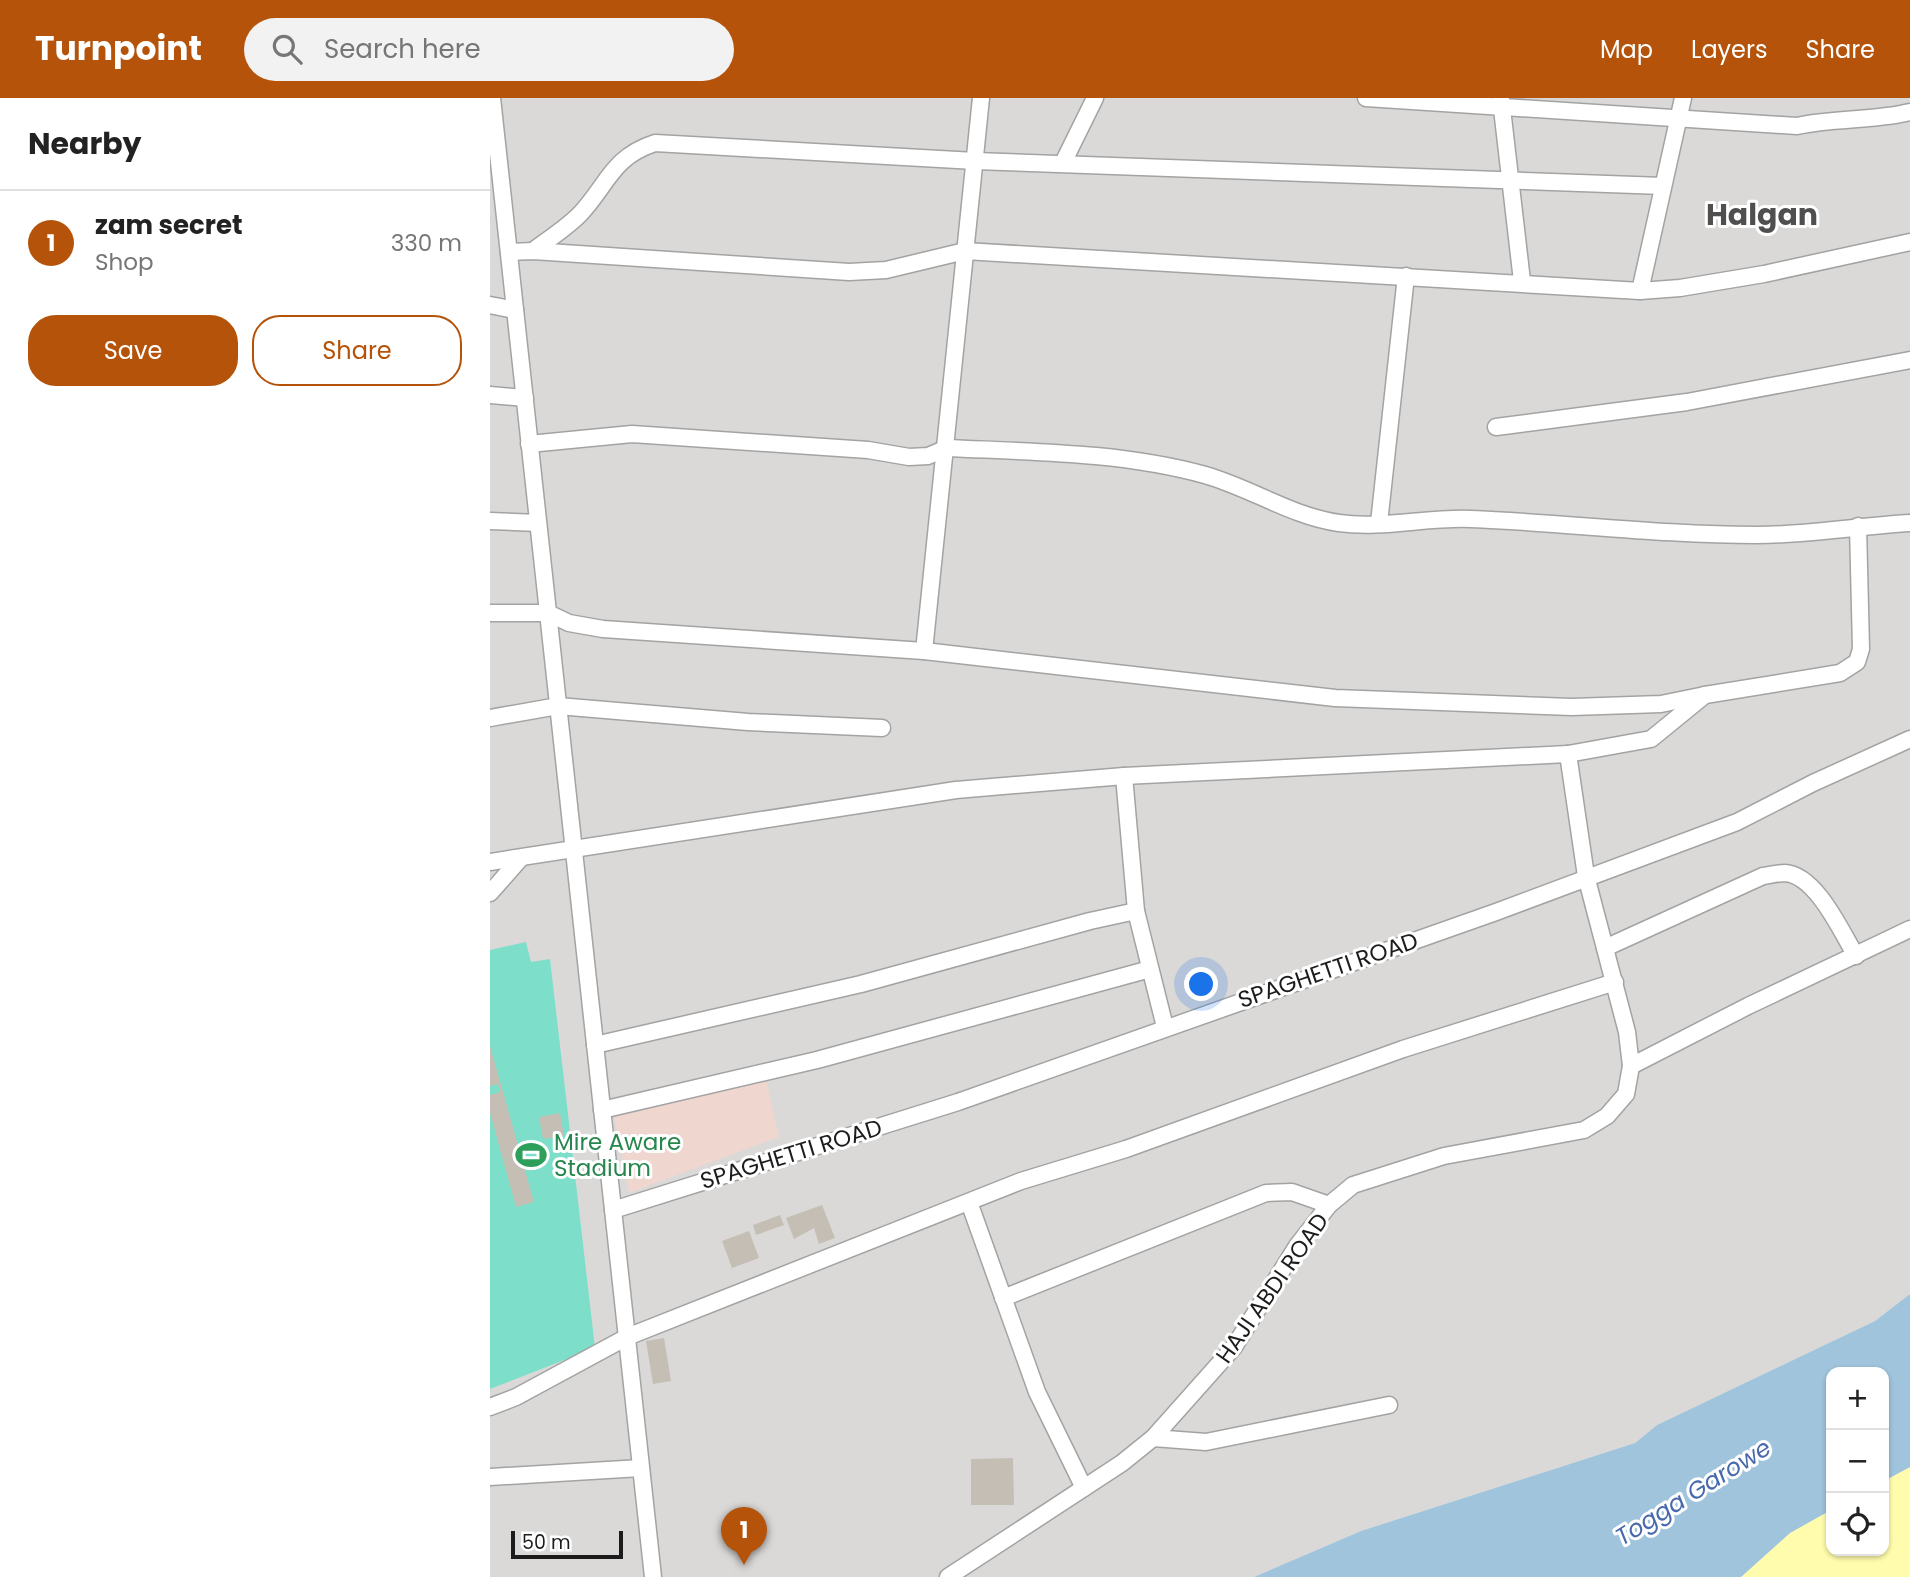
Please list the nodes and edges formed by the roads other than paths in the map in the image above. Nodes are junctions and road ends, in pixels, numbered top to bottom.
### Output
1 (492, 98) edge
2 (981, 98) edge
3 (1095, 98) edge
4 (1366, 98) edge
5 (1682, 98) edge
6 (1501, 103) edge
7 (1910, 112) edge
8 (1679, 118) junction
9 (493, 131) edge
10 (975, 161) junction
11 (1063, 163) junction
12 (1511, 179) junction
13 (1663, 186) junction
14 (1910, 242) edge
15 (533, 251) junction
16 (965, 251) junction
17 (509, 252) junction
18 (1406, 276) junction
19 (1522, 281) junction
20 (1640, 291) junction
21 (490, 305) edge
22 (515, 310) junction
23 (1910, 360) edge
24 (490, 395) edge
25 (525, 398) junction
26 (1496, 427) dead end
27 (530, 444) junction
28 (947, 448) junction
29 (490, 521) edge
30 (538, 523) junction
31 (1380, 523) junction
32 (1910, 523) edge
33 (1858, 526) junction
34 (490, 613) edge
35 (548, 613) junction
36 (924, 652) junction
37 (1705, 695) junction
38 (558, 706) junction
39 (490, 718) edge
40 (882, 728) dead end
41 (1910, 739) edge
42 (1568, 754) junction
43 (1124, 776) junction
44 (574, 851) junction
45 (520, 859) junction
46 (490, 862) edge
47 (1586, 876) junction
48 (490, 893) edge
49 (1136, 911) junction
50 (1910, 929) edge
51 (1605, 948) junction
52 (1856, 956) junction
53 (1150, 969) junction
54 (1615, 982) junction
55 (1165, 1027) junction
56 (595, 1045) junction
57 (1631, 1066) junction
58 (602, 1110) junction
59 (969, 1202) junction
60 (1329, 1205) junction
61 (613, 1210) junction
62 (1003, 1298) junction
63 (627, 1337) junction
64 (1389, 1405) dead end
65 (490, 1407) edge
66 (1153, 1438) junction
67 (641, 1468) junction
68 (490, 1477) edge
69 (1084, 1488) junction
70 (653, 1577) edge
71 (948, 1577) edge

1 - 9 street
2 - 10 street
3 - 11 street
4 - 6 street
5 - 8 street
6 - 8 street
6 - 12 street
7 - 8 street
8 - 13 street
9 - 17 street
10 - 11 street
10 - 15 street
10 - 16 street
11 - 12 street
12 - 13 street
12 - 19 street
13 - 20 street
14 - 20 street
15 - 16 street
15 - 17 street
16 - 18 street
16 - 28 street
17 - 22 street
18 - 19 street
18 - 31 street
19 - 20 street
21 - 22 street
22 - 25 street
23 - 26 street
24 - 25 street
25 - 27 street
27 - 28 street
27 - 30 street
28 - 31 street
28 - 36 street
29 - 30 street
30 - 35 street
31 - 33 street
32 - 33 street
33 - 37 street
34 - 35 street
35 - 36 street
35 - 38 street
36 - 37 street
37 - 42 street
38 - 39 street
38 - 40 street
38 - 44 street
41 - 47 street, SPAGHETTI ROAD
42 - 43 street
42 - 47 street, HAJI ABDI ROAD
43 - 44 street
43 - 49 street
44 - 45 street
44 - 56 street
45 - 46 street
45 - 48 street
47 - 51 street, HAJI ABDI ROAD
47 - 55 street, SPAGHETTI ROAD
49 - 53 street
49 - 56 street
50 - 52 street
51 - 52 street
51 - 54 street, HAJI ABDI ROAD
52 - 57 street
53 - 55 street
53 - 58 street
54 - 57 street, HAJI ABDI ROAD
54 - 59 street
55 - 61 street, SPAGHETTI ROAD
56 - 58 street
57 - 60 street, HAJI ABDI ROAD
58 - 61 street
59 - 62 street
59 - 63 street
60 - 62 street
60 - 66 street, HAJI ABDI ROAD
61 - 63 street
62 - 69 street
63 - 65 street
63 - 67 street
64 - 66 street
66 - 69 street, HAJI ABDI ROAD
67 - 68 street
67 - 70 street
69 - 71 street, HAJI ABDI ROAD

